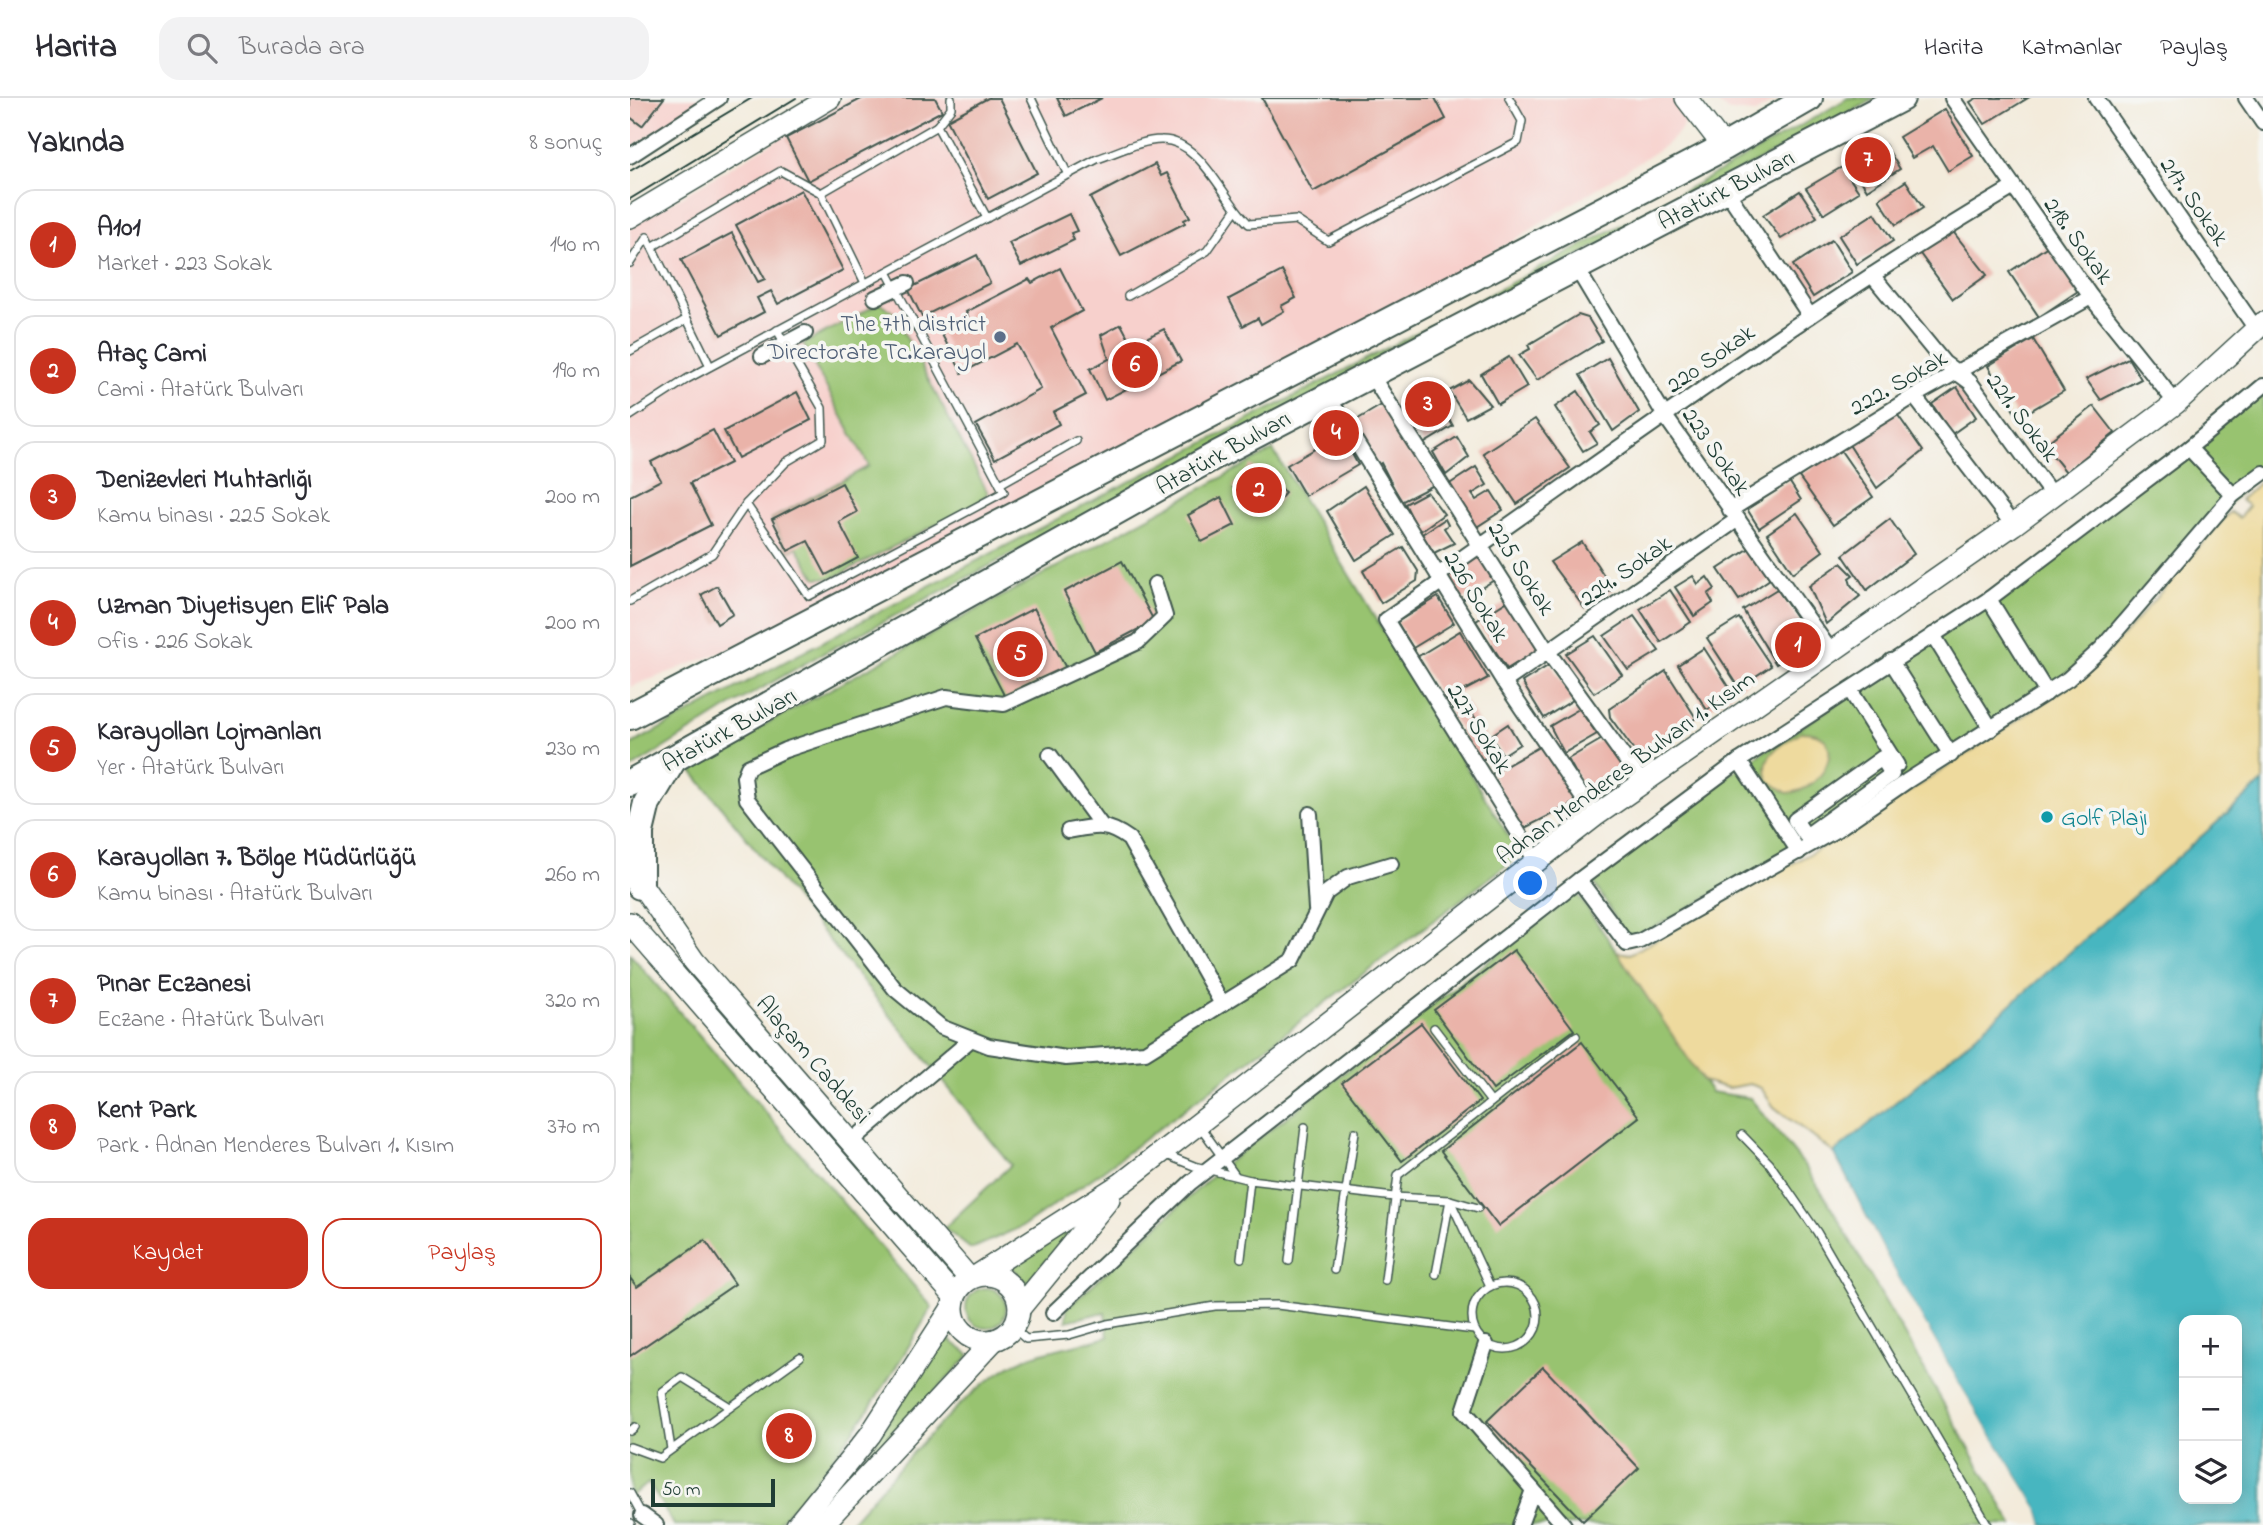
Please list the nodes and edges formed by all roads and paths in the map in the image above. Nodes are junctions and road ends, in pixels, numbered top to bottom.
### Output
1 (719, 98) edge
2 (830, 98) edge
3 (951, 98) edge
4 (1031, 98) edge
5 (1509, 98) edge
6 (1686, 98) edge
7 (1809, 98) edge
8 (1900, 98) edge
9 (1952, 98) edge
10 (2096, 98) edge
11 (2246, 98) edge
12 (2263, 123) edge
13 (937, 126) junction
14 (1724, 146) junction
15 (630, 156) edge
16 (1068, 175) junction
17 (2014, 187) junction
18 (1726, 190) junction
19 (821, 193) junction
20 (1234, 211) junction
21 (630, 217) edge
22 (987, 218) junction
23 (652, 247) junction
24 (630, 263) edge
25 (1576, 267) junction
26 (887, 272) junction
27 (1872, 275) junction
28 (865, 283) junction
29 (901, 286) junction
30 (1128, 296) dead end
31 (2091, 297) junction
32 (875, 298) dead end
33 (1810, 316) junction
34 (687, 319) junction
35 (2259, 326) edge
36 (778, 330) junction
37 (805, 333) dead end
38 (785, 344) junction
39 (630, 351) edge
40 (762, 356) dead end
41 (710, 366) junction
42 (1370, 373) junction
43 (1956, 374) junction
44 (2263, 386) edge
45 (1327, 395) junction
46 (1914, 396) junction
47 (2176, 403) junction
48 (630, 416) edge
49 (1665, 416) junction
50 (1076, 441) dead end
51 (2189, 448) junction
52 (2263, 473) edge
53 (1000, 484) junction
54 (2052, 495) junction
55 (2233, 495) junction
56 (746, 504) junction
57 (1734, 514) junction
58 (2014, 525) junction
59 (1481, 545) junction
60 (1439, 579) junction
61 (1155, 584) dead end
62 (1989, 600) junction
63 (630, 601) edge
64 (1386, 620) joint
65 (1933, 635) junction
66 (1548, 652) junction
67 (1832, 653) junction
68 (1891, 661) junction
69 (1504, 682) junction
70 (1850, 690) junction
71 (2047, 693) junction
72 (663, 698) junction
73 (630, 699) edge
74 (630, 716) edge
75 (1991, 729) junction
76 (1050, 754) dead end
77 (1951, 755) junction
78 (1738, 761) junction
79 (671, 763) junction
80 (1891, 763) junction
81 (1907, 781) junction
82 (1642, 782) junction
83 (630, 783) edge
84 (1310, 814) dead end
85 (1595, 816) junction
86 (1101, 825) junction
87 (1792, 827) junction
88 (1068, 831) dead end
89 (1799, 852) junction
90 (1536, 861) junction
91 (1391, 864) dead end
92 (635, 876) edge
93 (1579, 880) junction
94 (1316, 909) junction
95 (630, 923) edge
96 (1222, 1004) junction
97 (1434, 1028) dead end
98 (1576, 1036) dead end
99 (969, 1041) junction
100 (1491, 1102) junction
101 (1199, 1125) junction
102 (1305, 1127) dead end
103 (1355, 1132) dead end
104 (1742, 1135) dead end
105 (852, 1141) junction
106 (1162, 1153) junction
107 (1223, 1158) junction
108 (1208, 1169) junction
109 (1236, 1176) junction
110 (1250, 1180) junction
111 (1122, 1183) junction
112 (1297, 1186) junction
113 (1345, 1192) junction
114 (1394, 1197) junction
115 (1450, 1200) junction
116 (1478, 1208) dead end
117 (1241, 1258) dead end
118 (1289, 1261) dead end
119 (1334, 1270) dead end
120 (1436, 1274) dead end
121 (974, 1277) junction
122 (1385, 1280) dead end
123 (1490, 1286) junction
124 (953, 1302) junction
125 (1053, 1312) dead end
126 (1016, 1318) junction
127 (1474, 1330) junction
128 (994, 1340) junction
129 (1486, 1344) junction
130 (800, 1357) dead end
131 (730, 1407) junction
132 (630, 1447) edge
133 (671, 1450) junction
134 (1534, 1490) junction
135 (630, 1493) edge
136 (635, 1522) edge
137 (656, 1525) edge
138 (797, 1525) edge
139 (822, 1525) edge
140 (1520, 1525) edge
141 (1564, 1525) edge
142 (1989, 1525) edge

1 - 15 street
2 - 21 main road
3 - 13 lane
4 - 16 lane
5 - 20 lane
6 - 14 main road
7 - 14 highway, Atatürk Bulvarı
8 - 18 highway, Atatürk Bulvarı
9 - 17 street, 218. Sokak
10 - 35 street, 217. Sokak
11 - 12 street
13 - 19 lane
13 - 22 lane
14 - 72 highway, Atatürk Bulvarı
16 - 20 lane
16 - 22 lane
17 - 27 street, 220 Sokak
17 - 31 street, 218. Sokak
18 - 25 highway, Atatürk Bulvarı
18 - 33 street
19 - 23 lane
19 - 28 lane
20 - 30 lane
22 - 26 lane
23 - 24 lane
23 - 34 lane
25 - 42 highway, Atatürk Bulvarı
25 - 49 street, 223 Sokak
26 - 28 lane
26 - 29 lane
27 - 33 street, 220 Sokak
27 - 43 street, 221. Sokak
28 - 36 lane
29 - 32 street
29 - 53 lane
31 - 43 street, 222. Sokak
31 - 47 street, 218. Sokak
33 - 49 street, 220 Sokak
34 - 39 lane
34 - 41 lane
35 - 47 main road, Adnan Menderes Bulvarı 1. Kısım
36 - 38 lane
36 - 41 lane
37 - 38 street
38 - 40 street
38 - 56 lane
41 - 48 lane
42 - 45 highway, Atatürk Bulvarı
42 - 59 street, 225 Sokak
43 - 46 street, 222. Sokak
43 - 54 street, 221. Sokak
44 - 51 street
45 - 60 street, 226 Sokak
45 - 79 highway, Atatürk Bulvarı
46 - 57 street, 222. Sokak
46 - 58 street
47 - 54 main road, Adnan Menderes Bulvarı 1. Kısım
49 - 57 street, 223 Sokak
49 - 59 street, 220 Sokak
50 - 53 lane
51 - 55 street
51 - 62 street
52 - 55 street
53 - 56 lane
54 - 58 main road, Adnan Menderes Bulvarı 1. Kısım
55 - 71 street
56 - 63 lane
57 - 66 street, 224. Sokak
57 - 67 street, 223 Sokak
58 - 67 main road, Adnan Menderes Bulvarı 1. Kısım
59 - 60 street, 220 Sokak
59 - 66 street, 225 Sokak
60 - 64 street, 220 Sokak
60 - 69 street, 226 Sokak
61 - 99 street
62 - 65 street
62 - 71 street
64 - 90 street, 227 Sokak
65 - 68 street
65 - 75 street
66 - 69 street, 224. Sokak
66 - 82 street, 225 Sokak
67 - 82 main road, Adnan Menderes Bulvarı 1. Kısım
68 - 70 street
68 - 77 street
69 - 85 street, 226 Sokak
70 - 78 street
70 - 80 street
71 - 75 street
72 - 73 main road
72 - 74 highway, Atatürk Bulvarı
75 - 77 street
76 - 86 street
77 - 81 street
78 - 87 street
78 - 93 street
79 - 83 highway, Atatürk Bulvarı
79 - 92 highway
80 - 81 street
80 - 87 street
81 - 89 street
82 - 85 main road, Adnan Menderes Bulvarı 1. Kısım
84 - 94 street
85 - 90 main road, Adnan Menderes Bulvarı 1. Kısım
86 - 88 street
86 - 96 street
87 - 89 street
89 - 93 street
90 - 101 main road, Adnan Menderes Bulvarı 1. Kısım
91 - 94 street
92 - 105 main road, Alaçam Caddesi
93 - 107 street
94 - 96 street
95 - 124 main road, Alaçam Caddesi
96 - 99 street
97 - 100 lane
98 - 100 lane
99 - 105 street
100 - 114 lane
101 - 106 main road, Adnan Menderes Bulvarı 1. Kısım
101 - 107 lane
102 - 112 lane
103 - 113 lane
104 - 142 lane
105 - 121 main road, Alaçam Caddesi
106 - 108 lane
106 - 111 main road, Adnan Menderes Bulvarı 1. Kısım
107 - 108 street
107 - 109 lane
108 - 109 lane
108 - 125 street
109 - 110 lane
110 - 112 lane
110 - 117 lane
111 - 121 main road, Adnan Menderes Bulvarı 1. Kısım
111 - 126 main road, Adnan Menderes Bulvarı 1. Kısım
112 - 113 lane
112 - 118 lane
113 - 114 lane
113 - 119 lane
114 - 115 lane
114 - 122 lane
115 - 116 lane
115 - 120 lane
115 - 123 lane
121 - 124 main road
121 - 126 main road
123 - 127 lane
123 - 129 lane
124 - 128 main road
124 - 138 main road
126 - 127 lane
126 - 128 main road
127 - 129 lane
128 - 139 main road
129 - 134 street
130 - 131 lane
131 - 133 lane
131 - 133 lane
132 - 133 lane
134 - 140 street
134 - 141 street
135 - 136 lane
136 - 137 street

